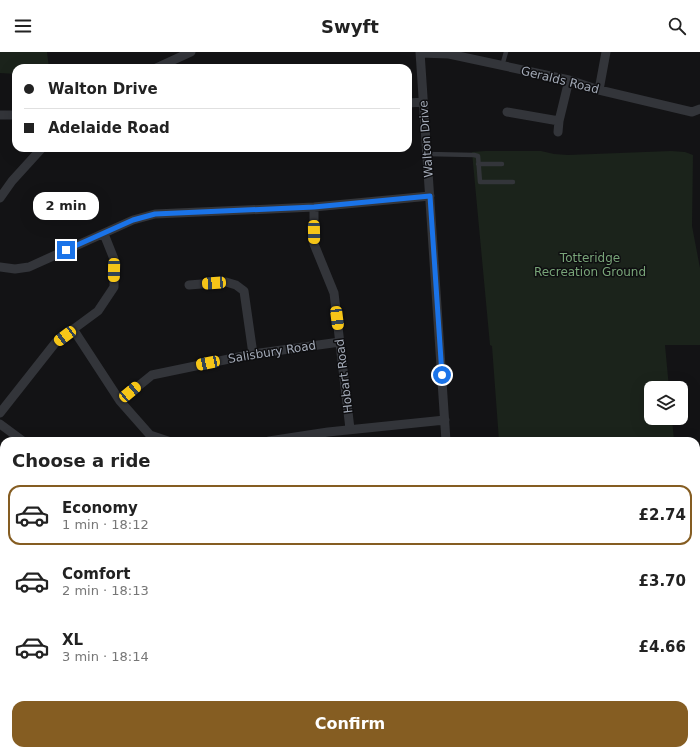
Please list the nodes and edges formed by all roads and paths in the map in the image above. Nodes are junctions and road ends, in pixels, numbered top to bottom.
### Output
1 (191, 52) edge
2 (420, 52) edge
3 (506, 52) edge
4 (606, 52) edge
5 (165, 64) edge
6 (502, 66) junction
7 (569, 80) junction
8 (599, 90) junction
9 (424, 102) junction
10 (412, 103) edge
11 (700, 109) edge
12 (507, 112) dead end
13 (0, 115) edge
14 (12, 115) edge
15 (559, 121) junction
16 (558, 132) dead end
17 (38, 152) edge
18 (427, 154) junction
19 (478, 164) junction
20 (502, 164) dead end
21 (513, 182) dead end
22 (430, 196) junction
23 (0, 198) edge
24 (314, 207) junction
25 (104, 234) junction
26 (0, 267) edge
27 (189, 285) dead end
28 (73, 329) junction
29 (340, 342) junction
30 (253, 354) junction
31 (120, 401) junction
32 (0, 413) edge
33 (445, 420) junction
34 (0, 424) edge
35 (350, 429) junction
36 (328, 436) edge
37 (18, 437) edge
38 (158, 437) edge
39 (316, 437) edge
40 (446, 437) edge

1 - 5 street
2 - 6 street, Geralds Road
2 - 9 street, Walton Drive
3 - 6 lane
4 - 8 street
6 - 7 street, Geralds Road
7 - 8 street, Geralds Road
7 - 15 street
8 - 11 street, Geralds Road
9 - 10 street
9 - 18 street, Walton Drive
12 - 15 street
13 - 14 street
15 - 16 street
17 - 23 street
18 - 19 lane
18 - 22 street, Walton Drive
19 - 20 lane
19 - 21 lane
22 - 24 street
22 - 33 street, Walton Drive
24 - 25 street
24 - 29 street, Hobart Road
25 - 26 street
25 - 28 street
27 - 30 street
28 - 31 street
28 - 32 street
29 - 30 street, Salisbury Road
29 - 35 street, Hobart Road
30 - 31 street, Salisbury Road
31 - 38 street
33 - 35 street
33 - 40 street, Walton Drive
34 - 37 street
35 - 36 street
36 - 39 street

